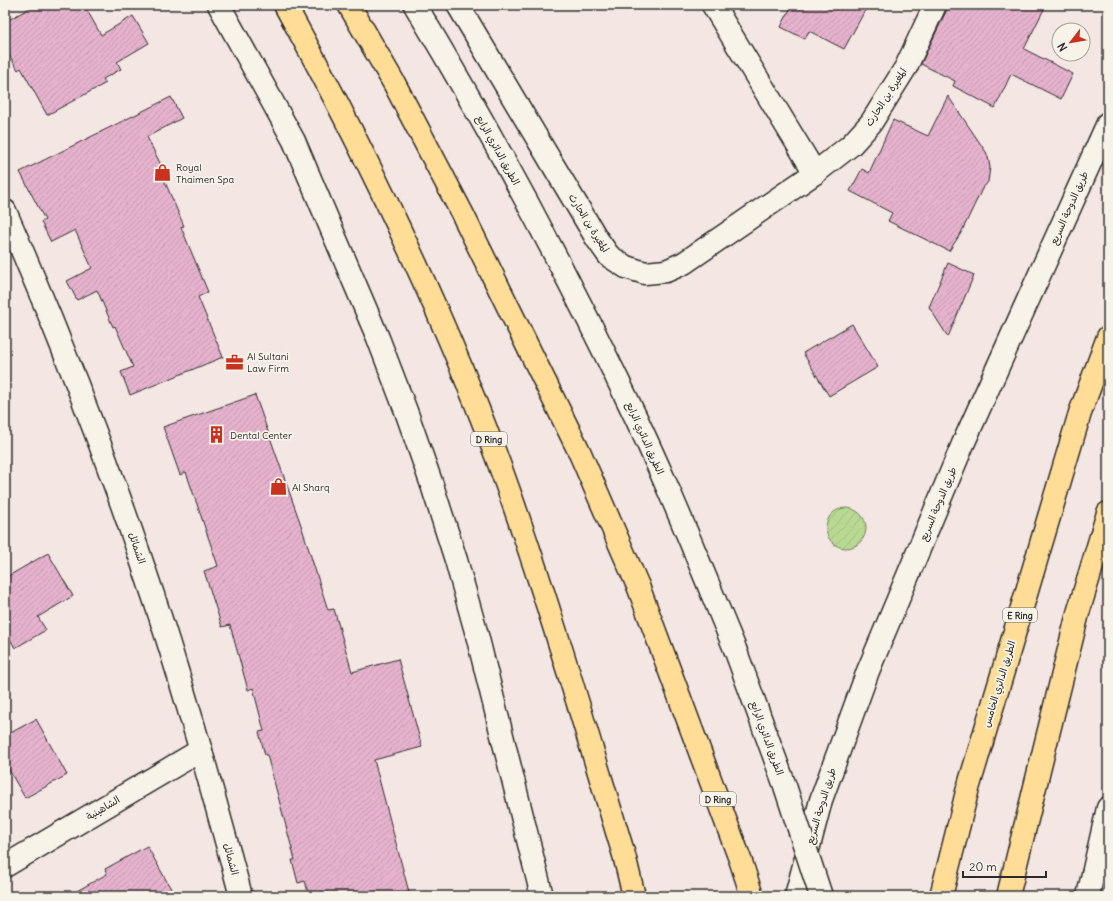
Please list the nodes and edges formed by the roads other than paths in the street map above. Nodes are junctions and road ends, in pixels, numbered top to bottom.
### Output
1 (219, 5) edge
2 (285, 5) edge
3 (349, 5) edge
4 (415, 5) edge
5 (458, 5) edge
6 (713, 5) edge
7 (935, 5) edge
8 (1108, 123) edge
9 (815, 173) junction
10 (5, 211) edge
11 (1108, 337) edge
12 (1108, 513) edge
13 (201, 750) junction
14 (1108, 808) edge
15 (5, 866) edge
16 (241, 896) edge
17 (542, 896) edge
18 (634, 896) edge
19 (752, 896) edge
20 (796, 896) edge
21 (821, 896) edge
22 (941, 896) edge
23 (1008, 896) edge
24 (1088, 896) edge

1 - 17 street
2 - 18 main road, D Ring
3 - 19 main road, D Ring
4 - 21 street, الطريق الدائري الرابع, bridge
5 - 9 street, المغيرة بن الحارث
6 - 9 street
7 - 9 street, المغيرة بن الحارث
8 - 20 street, طريق الدوحة السريع
10 - 13 street, الشمائل
11 - 22 main road, الطريق الدائري الخامس / E Ring
12 - 23 main road
13 - 15 street, الشاهينية
13 - 16 street, الشمائل
14 - 24 street

